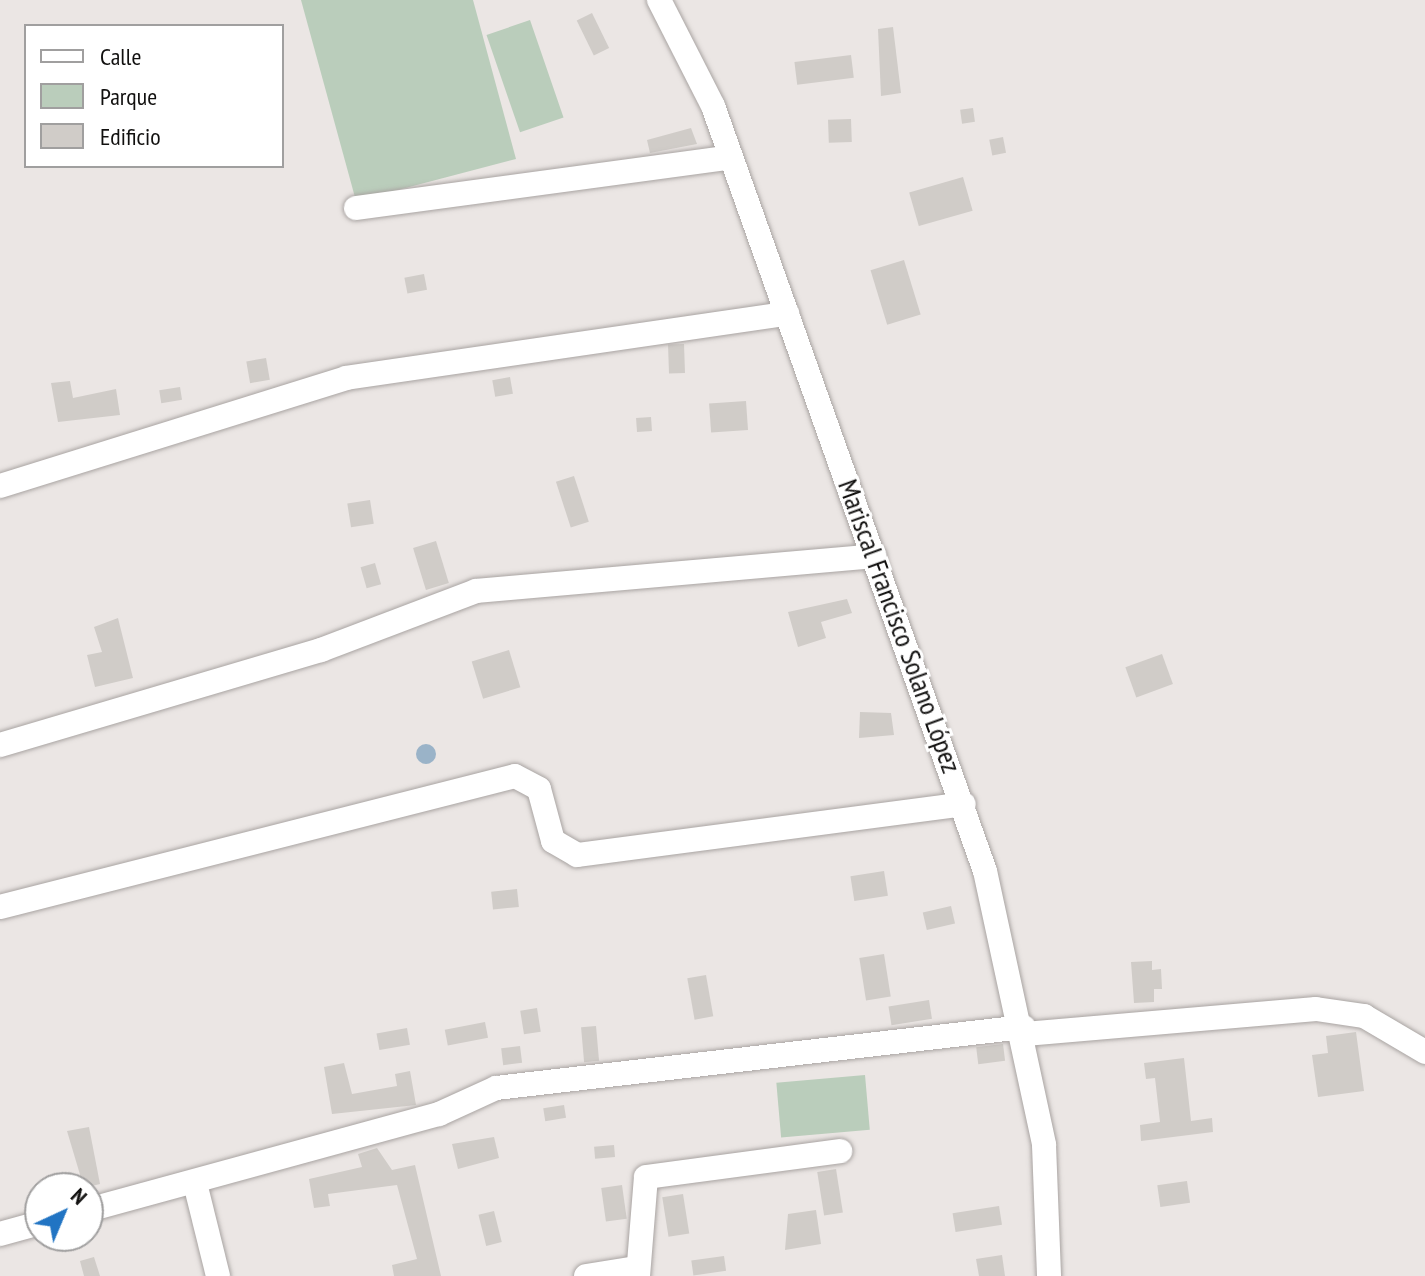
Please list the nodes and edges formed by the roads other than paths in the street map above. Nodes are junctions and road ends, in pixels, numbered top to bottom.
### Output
1 (659, 0) edge
2 (731, 157) junction
3 (356, 208) dead end
4 (787, 314) junction
5 (0, 486) edge
6 (874, 556) junction
7 (0, 745) edge
8 (964, 804) junction
9 (0, 907) edge
10 (1024, 1031) junction
11 (1425, 1052) edge
12 (840, 1151) dead end
13 (195, 1183) junction
14 (104, 1206) edge
15 (24, 1227) edge
16 (0, 1234) edge
17 (638, 1272) edge
18 (218, 1276) edge
19 (586, 1276) edge
20 (1049, 1276) edge

1 - 2 street, Mariscal Francisco Solano López
2 - 3 street
2 - 4 street, Mariscal Francisco Solano López
4 - 5 street
4 - 6 street, Mariscal Francisco Solano López
6 - 7 street
6 - 8 street, Mariscal Francisco Solano López
8 - 9 street
8 - 10 street, Mariscal Francisco Solano López
10 - 11 street
10 - 13 street
10 - 20 street, Mariscal Francisco Solano López
12 - 17 street
13 - 14 street
13 - 18 street
15 - 16 street
17 - 19 street

